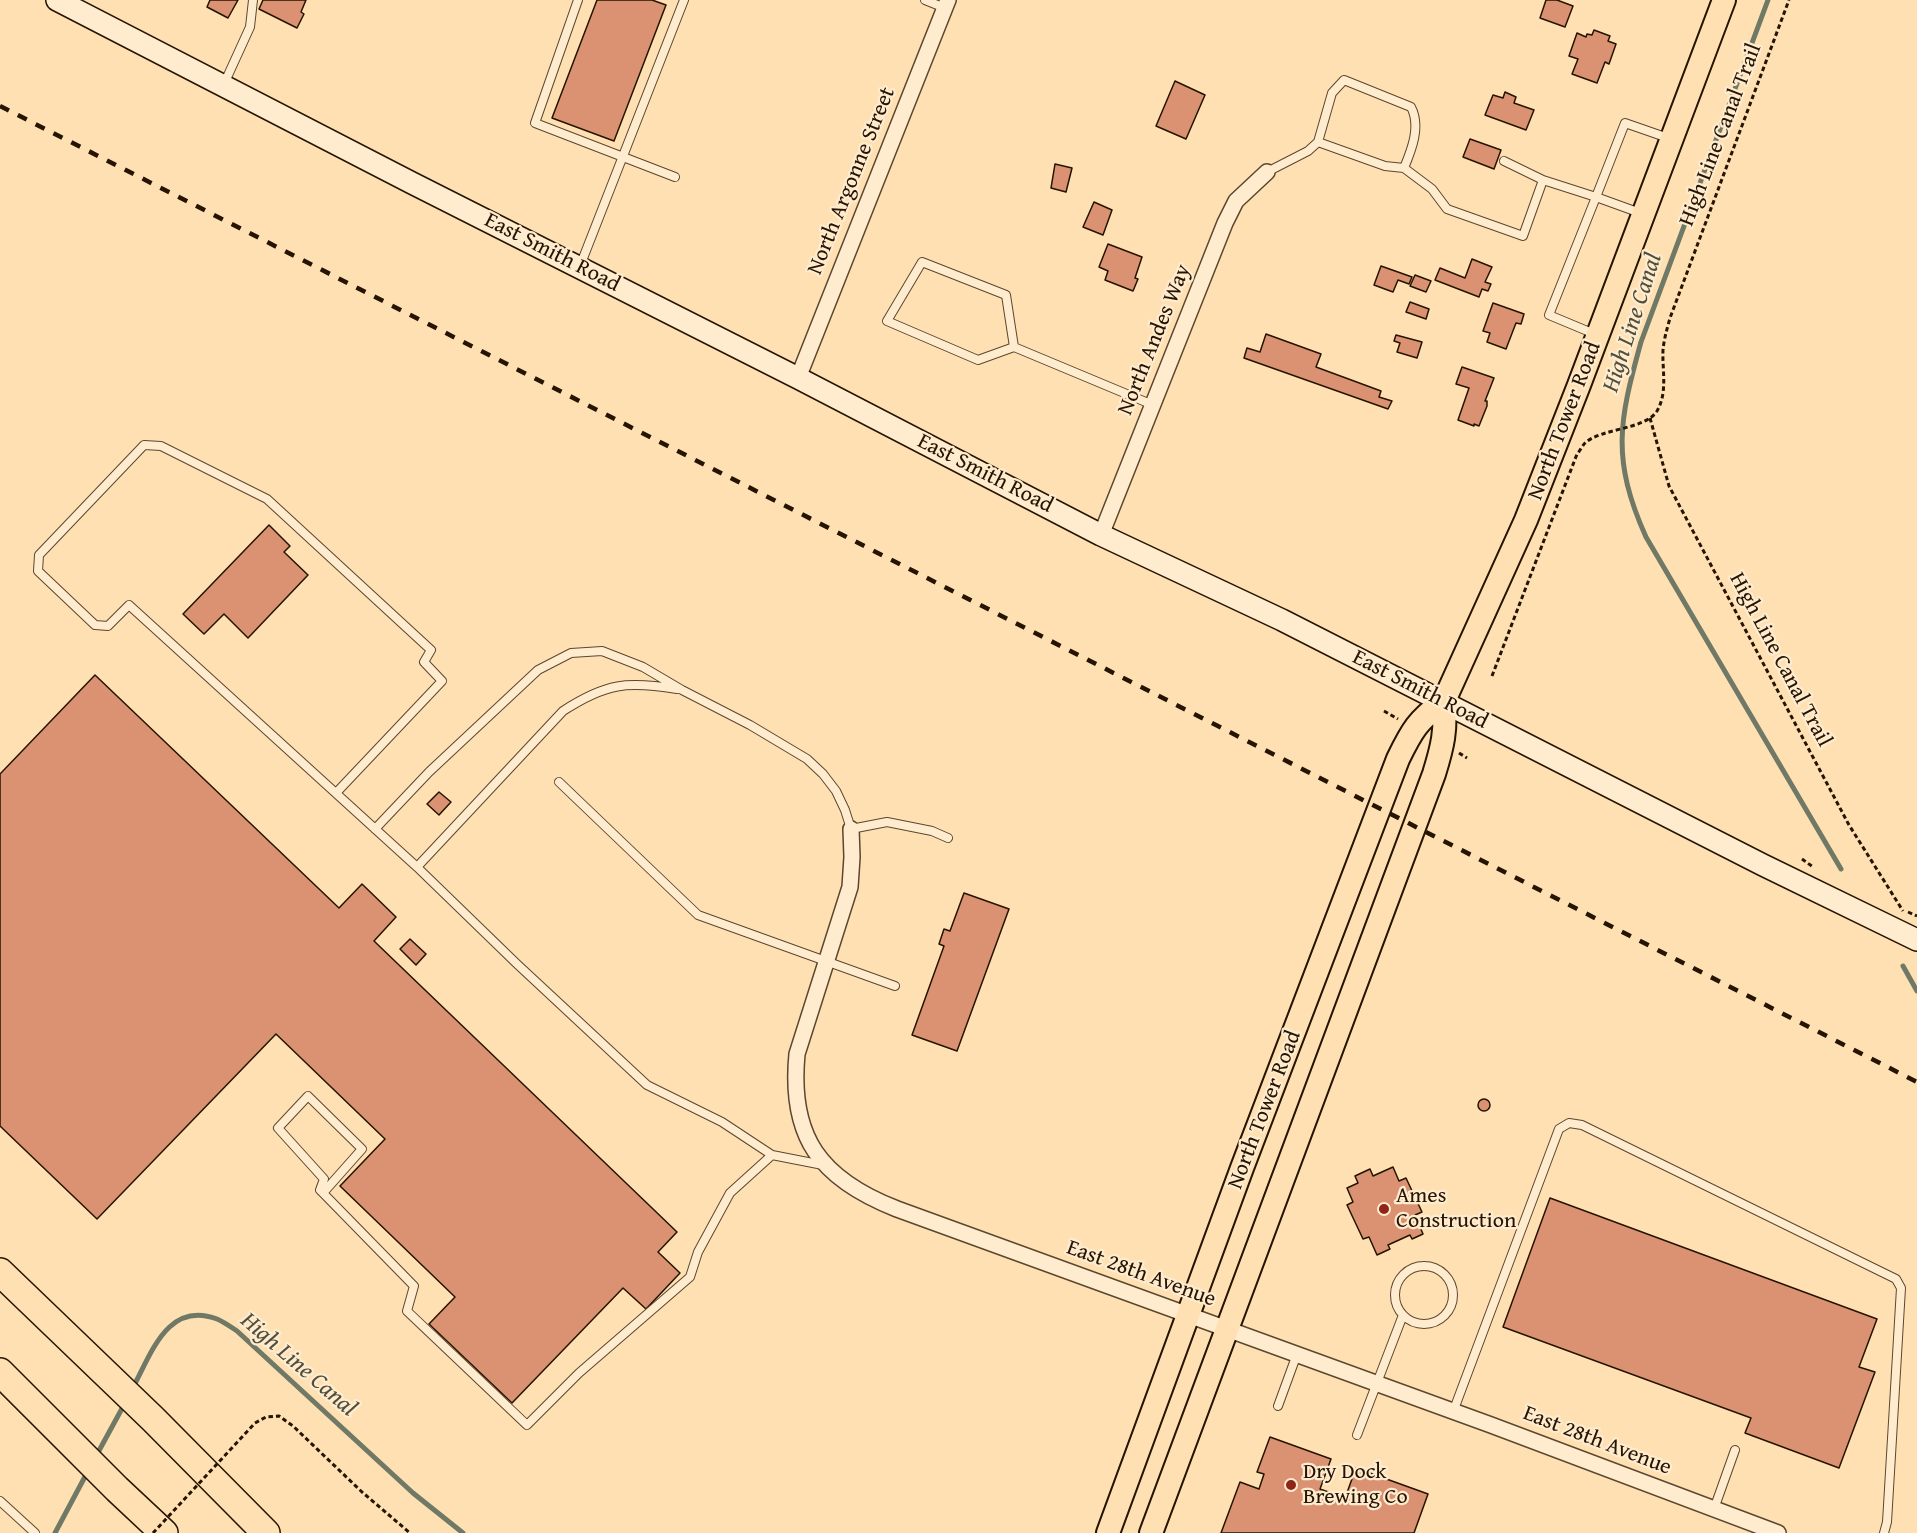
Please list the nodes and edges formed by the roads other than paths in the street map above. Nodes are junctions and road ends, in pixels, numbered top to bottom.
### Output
1 (57, 0) edge
2 (253, 0) edge
3 (578, 0) edge
4 (684, 0) edge
5 (925, 0) edge
6 (1724, 0) edge
7 (946, 4) edge
8 (223, 86) junction
9 (1672, 140) junction
10 (1318, 142) junction
11 (623, 157) junction
12 (1504, 160) dead end
13 (1404, 168) junction
14 (1267, 172) joint
15 (675, 177) dead end
16 (1544, 180) junction
17 (1596, 197) junction
18 (1644, 214) junction
19 (580, 268) junction
20 (1598, 335) junction
21 (1014, 347) junction
22 (798, 378) junction
23 (1153, 405) junction
24 (1101, 535) junction
25 (681, 690) junction
26 (1444, 701) junction
27 (559, 782) dead end
28 (336, 793) junction
29 (375, 829) junction
30 (851, 829) junction
31 (948, 838) dead end
32 (417, 867) junction
33 (1917, 940) edge
34 (826, 962) junction
35 (896, 986) dead end
36 (772, 1155) junction
37 (825, 1165) junction
38 (322, 1192) junction
39 (0, 1272) edge
40 (1188, 1314) junction
41 (1403, 1315) junction
42 (1226, 1329) junction
43 (1297, 1354) junction
44 (0, 1372) edge
45 (1377, 1384) junction
46 (1278, 1406) dead end
47 (1453, 1412) junction
48 (153, 1419) junction
49 (1357, 1435) dead end
50 (1735, 1450) dead end
51 (117, 1489) junction
52 (0, 1501) edge
53 (1714, 1509) junction
54 (35, 1533) edge
55 (152, 1533) edge
56 (164, 1533) edge
57 (266, 1533) edge
58 (288, 1533) edge
59 (1108, 1533) edge
60 (1151, 1533) edge
61 (1778, 1533) edge
62 (1884, 1533) edge

1 - 8 street, East Smith Road
2 - 8 lane
3 - 11 lane
4 - 11 lane
5 - 7 lane
6 - 9 main road, North Tower Road
7 - 22 street, North Argonne Street
8 - 19 street, East Smith Road
9 - 17 lane
9 - 18 main road, North Tower Road
10 - 13 lane
10 - 13 lane
10 - 14 lane
11 - 15 lane
11 - 19 lane
12 - 16 lane
13 - 16 lane
14 - 23 street, North Andes Way
16 - 17 lane
17 - 18 lane
17 - 20 lane
18 - 20 main road, North Tower Road
19 - 22 street, East Smith Road
20 - 26 main road, North Tower Road
21 - 21 lane
21 - 23 lane
22 - 24 street, East Smith Road
23 - 24 street, North Andes Way
24 - 26 street, East Smith Road
25 - 29 lane
25 - 30 lane
25 - 32 lane
26 - 33 street, East Smith Road
26 - 40 main road, North Tower Road
26 - 42 main road, North Tower Road
27 - 34 lane
28 - 28 lane
28 - 29 lane
29 - 32 lane
30 - 31 lane
30 - 34 street, East 28th Avenue
32 - 36 lane
34 - 35 lane
34 - 37 street, East 28th Avenue
36 - 37 lane
36 - 38 lane
37 - 40 street, East 28th Avenue
38 - 38 lane
39 - 48 highway
40 - 42 street, East 28th Avenue
40 - 59 main road, North Tower Road
41 - 41 lane
41 - 45 lane
42 - 43 street, East 28th Avenue
42 - 60 main road, North Tower Road
43 - 45 street, East 28th Avenue
43 - 46 lane
44 - 51 highway
45 - 47 street, East 28th Avenue
45 - 49 lane
47 - 53 street, East 28th Avenue
47 - 62 lane
48 - 57 highway
48 - 58 highway
50 - 53 lane
51 - 55 highway
51 - 56 highway
52 - 54 lane
53 - 61 street, East 28th Avenue

